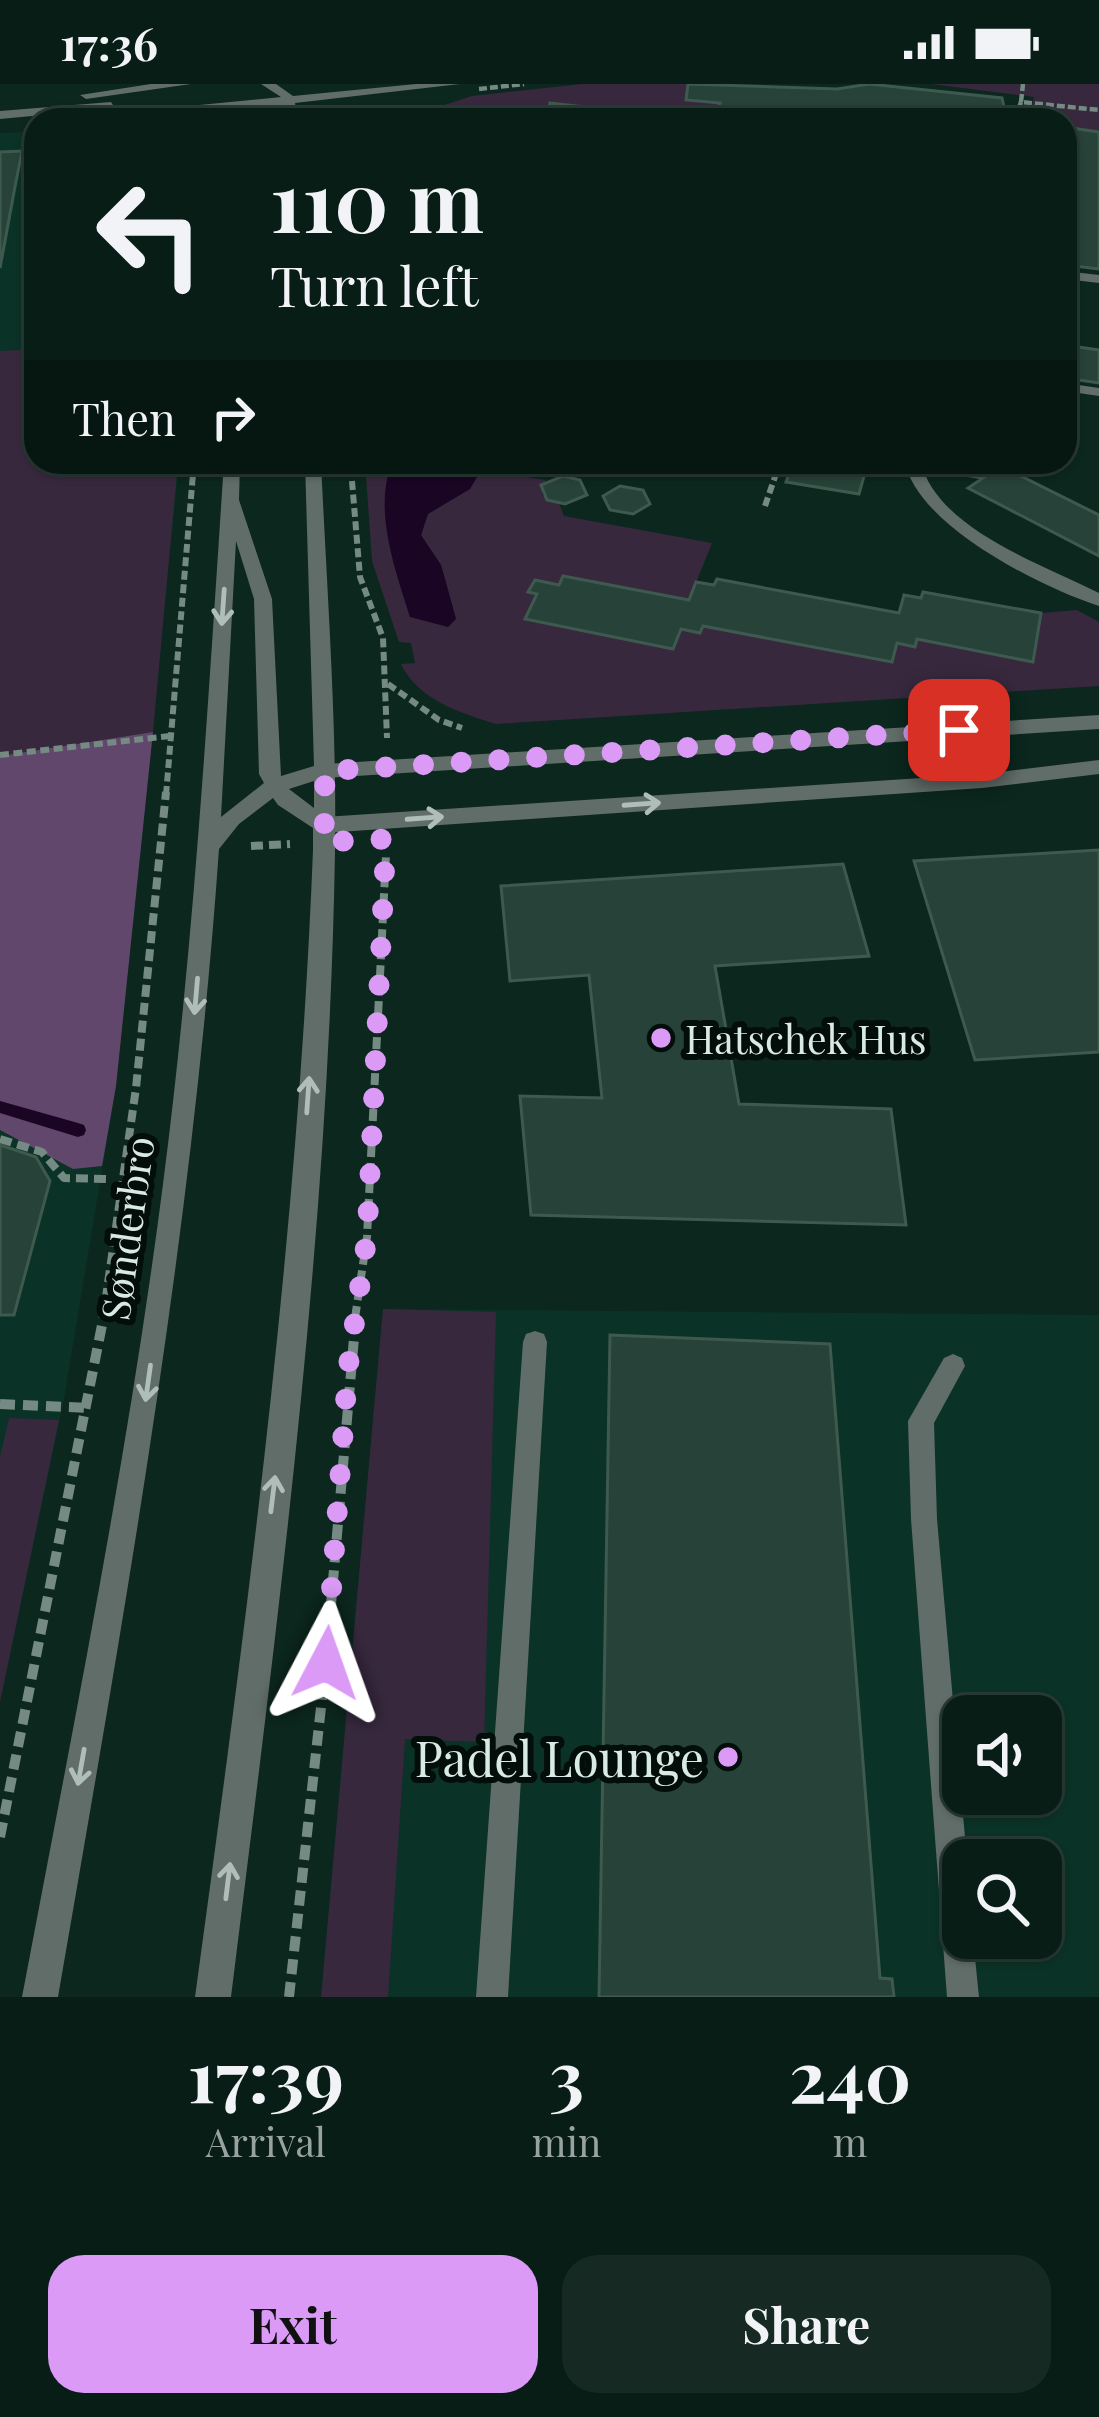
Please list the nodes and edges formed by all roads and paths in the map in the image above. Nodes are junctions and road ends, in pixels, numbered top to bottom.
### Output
1 (185, 84) edge
2 (454, 84) edge
3 (1023, 84) edge
4 (323, 87) edge
5 (269, 97) edge
6 (1021, 101) junction
7 (0, 104) edge
8 (140, 108) edge
9 (181, 108) edge
10 (1019, 108) edge
11 (1099, 110) edge
12 (193, 474) edge
13 (313, 474) edge
14 (351, 474) edge
15 (776, 474) edge
16 (914, 474) edge
17 (231, 476) edge
18 (765, 506) dead end
19 (1099, 600) edge
20 (387, 683) junction
21 (387, 720) dead end
22 (1099, 722) edge
23 (474, 733) dead end
24 (170, 736) junction
25 (0, 755) edge
26 (1099, 767) edge
27 (325, 771) junction
28 (273, 785) junction
29 (324, 834) junction
30 (208, 848) junction
31 (160, 850) junction
32 (0, 1139) edge
33 (110, 1179) dead end
34 (535, 1342) dead end
35 (953, 1366) dead end
36 (0, 1404) edge
37 (90, 1408) junction
38 (0, 1838) edge
39 (40, 1997) edge
40 (213, 1997) edge
41 (289, 1997) edge
42 (492, 1997) edge
43 (963, 1997) edge

1 - 7 street
2 - 4 street
3 - 6 path
4 - 5 street
5 - 8 street
5 - 9 street
6 - 10 path
6 - 11 path
12 - 24 path
13 - 27 street
14 - 20 path
15 - 18 path
16 - 19 street
17 - 28 street
17 -> 30 street, Sønderbro
20 - 21 path
20 - 23 path
22 - 27 street
24 - 25 path
24 - 31 path
29 -> 26 street
27 - 28 street
27 - 29 street
28 - 29 street
28 - 30 street
29 - 30 path
40 -> 29 street
29 - 41 path
30 - 31 path
30 -> 39 street, Sønderbro
31 - 37 path
32 - 33 path
34 - 42 lane
35 - 43 lane
36 - 37 path
37 - 38 path

